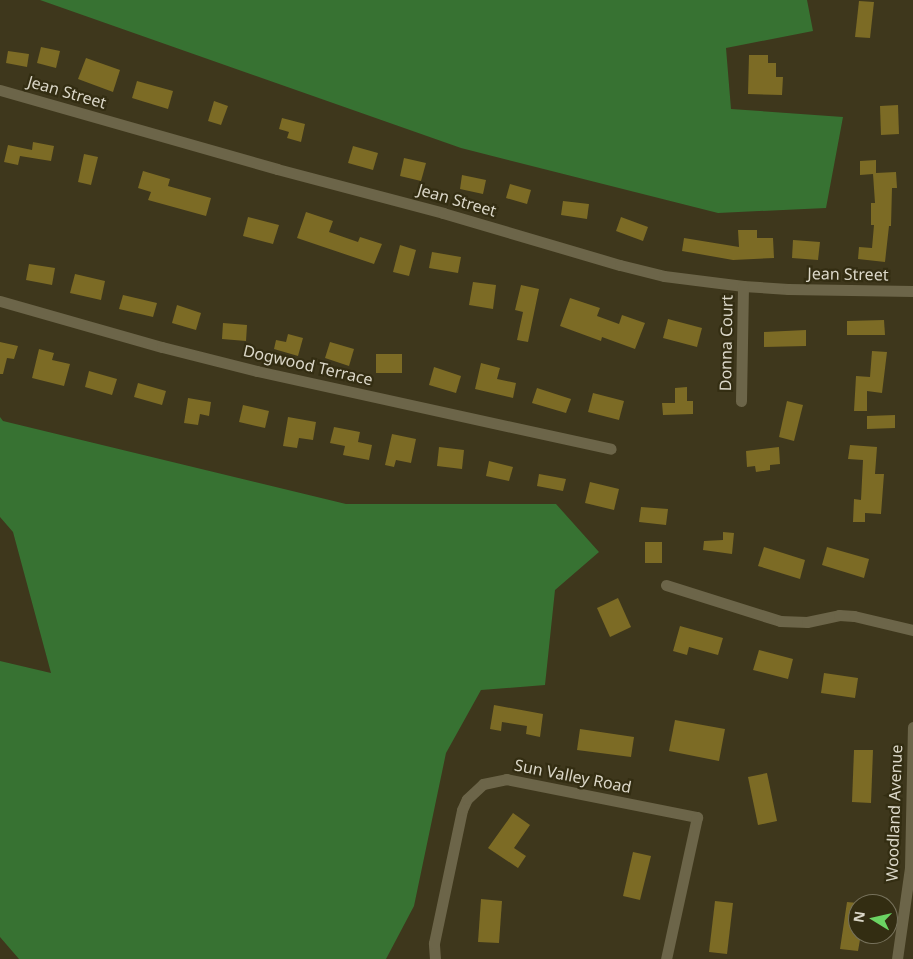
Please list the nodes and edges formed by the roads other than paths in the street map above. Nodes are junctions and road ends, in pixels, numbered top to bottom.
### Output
1 (0, 90) edge
2 (743, 286) junction
3 (913, 291) edge
4 (0, 301) edge
5 (741, 401) dead end
6 (611, 449) dead end
7 (666, 586) dead end
8 (913, 630) edge
9 (913, 727) edge
10 (911, 868) edge
11 (435, 959) edge
12 (666, 959) edge
13 (898, 959) edge

1 - 2 street, Jean Street
2 - 3 street, Jean Street
2 - 5 street, Donna Court
4 - 6 street, Dogwood Terrace
7 - 8 street
9 - 10 street, Woodland Avenue
10 - 13 street, Woodland Avenue
11 - 12 street, Sun Valley Road

